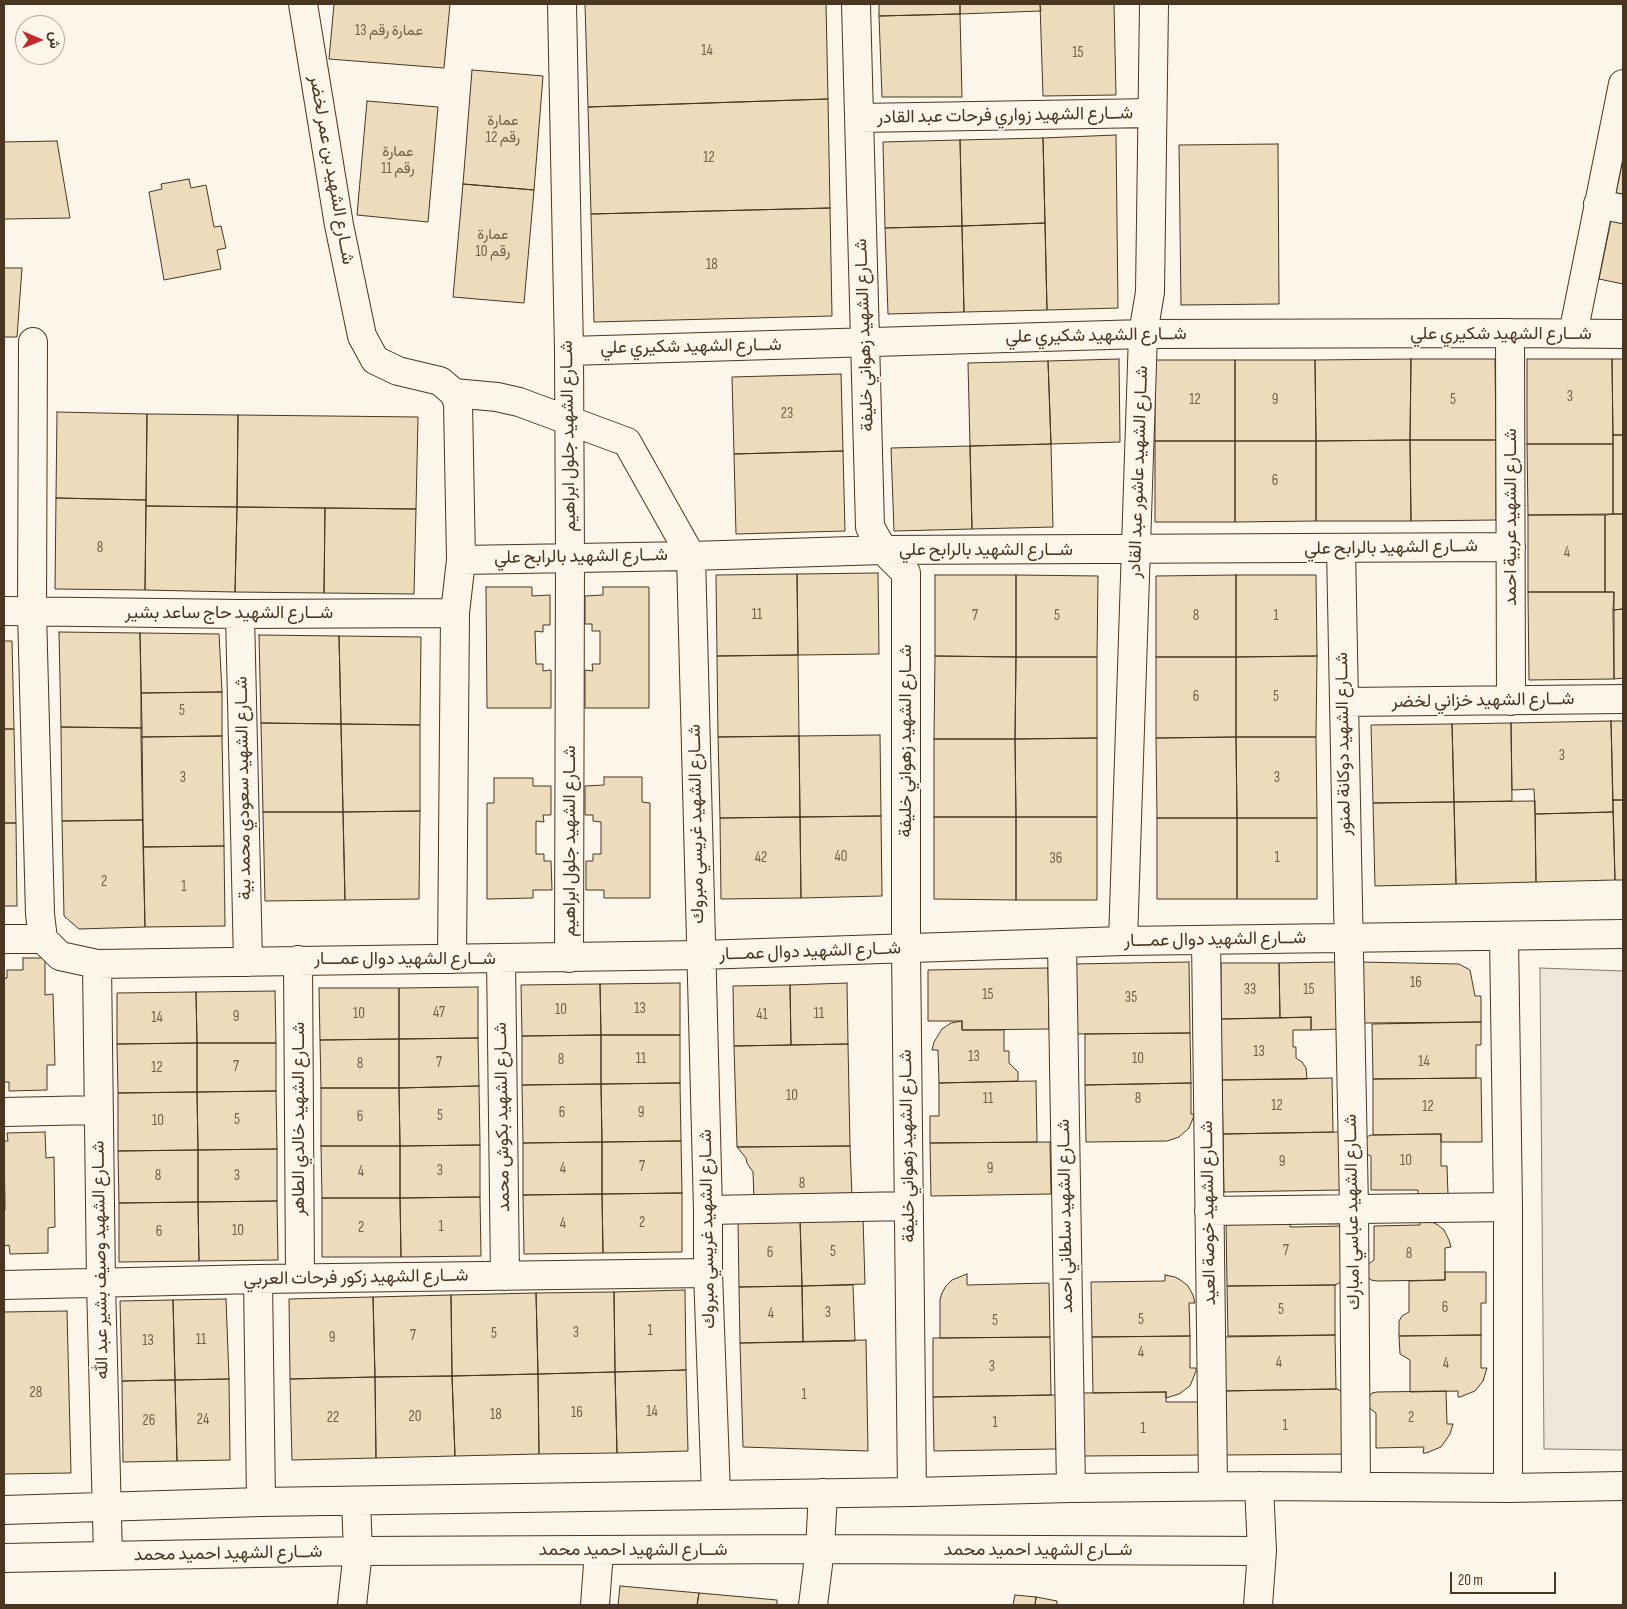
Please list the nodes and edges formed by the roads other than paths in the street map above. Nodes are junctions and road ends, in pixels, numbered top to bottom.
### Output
1 (303, 4) edge
2 (562, 4) edge
3 (856, 4) edge
4 (1154, 4) edge
5 (1623, 84) edge
6 (1152, 113) junction
7 (859, 118) junction
8 (1611, 207) edge
9 (1510, 333) junction
10 (1143, 334) junction
11 (1573, 334) junction
12 (1623, 334) edge
13 (34, 342) dead end
14 (865, 343) junction
15 (569, 351) junction
16 (454, 393) junction
17 (569, 421) junction
18 (1511, 547) junction
19 (1341, 549) junction
20 (883, 550) junction
21 (1136, 550) junction
22 (691, 556) junction
23 (570, 557) junction
24 (461, 560) junction
25 (4, 611) edge
26 (32, 612) junction
27 (454, 613) junction
28 (240, 614) junction
29 (1623, 699) edge
30 (1511, 700) junction
31 (1344, 702) junction
32 (1623, 934) edge
33 (1504, 936) junction
34 (1348, 938) junction
35 (4, 939) edge
36 (43, 939) junction
37 (1206, 940) junction
38 (1123, 941) junction
39 (1062, 943) junction
40 (906, 948) junction
41 (701, 955) junction
42 (569, 958) junction
43 (452, 959) junction
44 (501, 959) junction
45 (298, 960) junction
46 (248, 962) junction
47 (97, 964) junction
48 (98, 1110) junction
49 (4, 1112) edge
50 (909, 1206) junction
51 (1508, 1207) junction
52 (1354, 1208) junction
53 (708, 1210) junction
54 (1209, 1211) junction
55 (708, 1273) junction
56 (504, 1276) junction
57 (300, 1278) junction
58 (258, 1279) junction
59 (101, 1283) junction
60 (4, 1285) edge
61 (1213, 1486) junction
62 (1259, 1486) junction
63 (1356, 1486) junction
64 (1623, 1486) edge
65 (1071, 1488) junction
66 (1508, 1488) junction
67 (912, 1492) junction
68 (823, 1493) junction
69 (716, 1494) junction
70 (356, 1501) junction
71 (261, 1502) junction
72 (107, 1506) junction
73 (4, 1510) edge
74 (599, 1550) junction
75 (820, 1550) junction
76 (358, 1551) junction
77 (1262, 1551) junction
78 (108, 1556) junction
79 (4, 1558) edge
80 (352, 1605) edge
81 (594, 1605) edge
82 (813, 1605) edge
83 (1258, 1605) edge

1 - 16 street, شــارع الشهيد بن عمر لخضر
2 - 15 street, شــارع الشهيد جلول ابراهيم
3 - 7 street, شــارع الشهيد زهواني خليفة
4 - 6 street, شــارع الشهيد عاشور عبد القادر
5 - 8 street
6 - 7 street, شــارع الشهيد زواري فرحات عبد القادر
6 - 10 street, شــارع الشهيد عاشور عبد القادر
7 - 14 street, شــارع الشهيد زهواني خليفة
8 - 11 street
9 - 10 street, شــارع الشهيد شكيري علي
9 - 11 street, شــارع الشهيد شكيري علي
9 - 18 street, شــارع الشهيد عربية احمد
10 - 14 street, شــارع الشهيد شكيري علي
10 - 21 street, شــارع الشهيد عاشور عبد القادر
11 - 12 street, شــارع الشهيد شكيري علي
13 - 26 street
14 - 15 street, شــارع الشهيد شكيري علي
14 - 20 street, شــارع الشهيد زهواني خليفة
15 - 17 street, شــارع الشهيد جلول ابراهيم
16 - 17 street, شــارع الشهيد غريسي مبروك
16 - 24 street
17 - 22 street, شــارع الشهيد غريسي مبروك
17 - 23 street, شــارع الشهيد جلول ابراهيم
18 - 19 street, شــارع الشهيد بالرابح علي
18 - 30 street, شــارع الشهيد عربية احمد
19 - 21 street, شــارع الشهيد بالرابح علي
19 - 31 street, شــارع الشهيد دوكانة لمنور
20 - 21 street, شــارع الشهيد بالرابح علي
20 - 22 street, شــارع الشهيد بالرابح علي
20 - 40 street, شــارع الشهيد زهواني خليفة
21 - 38 street, شــارع الشهيد عاشور عبد القادر
22 - 23 street, شــارع الشهيد بالرابح علي
22 - 41 street, شــارع الشهيد غريسي مبروك
23 - 24 street, شــارع الشهيد بالرابح علي
23 - 42 street, شــارع الشهيد جلول ابراهيم
24 - 27 street
25 - 26 street, شــارع الشهيد حاج ساعد بشير
26 - 28 street, شــارع الشهيد حاج ساعد بشير
26 - 36 street
27 - 28 street, شــارع الشهيد حاج ساعد بشير
27 - 43 street
28 - 46 street, شــارع الشهيد سعودي محمد بية
29 - 30 street, شــارع الشهيد خزاني لخضر
30 - 31 street, شــارع الشهيد خزاني لخضر
31 - 34 street, شــارع الشهيد دوكانة لمنور
32 - 33 street, شــارع الشهيد دوال عمـــار
33 - 34 street, شــارع الشهيد دوال عمـــار
33 - 51 street
34 - 37 street, شــارع الشهيد دوال عمـــار
34 - 52 street, شــارع الشهيد عباسي امبارك
35 - 36 street
36 - 47 street, شــارع الشهيد دوال عمـــار
37 - 38 street, شــارع الشهيد دوال عمـــار
37 - 54 street, شــارع الشهيد خوصة العيد
38 - 39 street, شــارع الشهيد دوال عمـــار
39 - 40 street, شــارع الشهيد دوال عمـــار
39 - 65 street, شــارع الشهيد سلطاني احمد
40 - 41 street, شــارع الشهيد دوال عمـــار
40 - 50 street, شــارع الشهيد زهواني خليفة
41 - 42 street, شــارع الشهيد دوال عمـــار
41 - 53 street, شــارع الشهيد غريسي مبروك
42 - 44 street, شــارع الشهيد دوال عمـــار
43 - 44 street, شــارع الشهيد دوال عمـــار
43 - 45 street, شــارع الشهيد دوال عمـــار
44 - 56 street, شــارع الشهيد بكوش محمد
45 - 46 street, شــارع الشهيد دوال عمـــار
45 - 57 street, شــارع الشهيد خالدي الطاهر
46 - 47 street, شــارع الشهيد دوال عمـــار
47 - 48 street, شــارع الشهيد وصيف بشير عبد الله
48 - 49 street
48 - 59 street, شــارع الشهيد وصيف بشير عبد الله
50 - 53 street
50 - 67 street, شــارع الشهيد زهواني خليفة
51 - 52 street
51 - 66 street
52 - 54 street
52 - 63 street, شــارع الشهيد عباسي امبارك
53 - 55 street, شــارع الشهيد غريسي مبروك
54 - 61 street, شــارع الشهيد خوصة العيد
55 - 56 street, شــارع الشهيد زكور فرحات العربي
55 - 69 street, شــارع الشهيد غريسي مبروك
56 - 57 street, شــارع الشهيد زكور فرحات العربي
57 - 58 street, شــارع الشهيد زكور فرحات العربي
58 - 59 street, شــارع الشهيد زكور فرحات العربي
58 - 71 street
59 - 60 street, شــارع الشهيد زكور فرحات العربي
59 - 72 street, شــارع الشهيد وصيف بشير عبد الله
61 - 62 street
61 - 65 street
62 - 63 street
62 - 77 street
63 - 66 street
64 - 66 street
65 - 67 street
67 - 68 street
68 - 69 street
68 - 75 street
69 - 70 street
70 - 71 street
70 - 76 street
71 - 72 street
72 - 73 street
72 - 78 street, شــارع الشهيد وصيف بشير عبد الله
74 - 75 street, شــارع الشهيد احميد محمد
74 - 76 street, شــارع الشهيد احميد محمد
74 - 81 street
75 - 77 street, شــارع الشهيد احميد محمد
75 - 82 street
76 - 78 street, شــارع الشهيد احميد محمد
76 - 80 street
77 - 83 street
78 - 79 street, شــارع الشهيد احميد محمد

